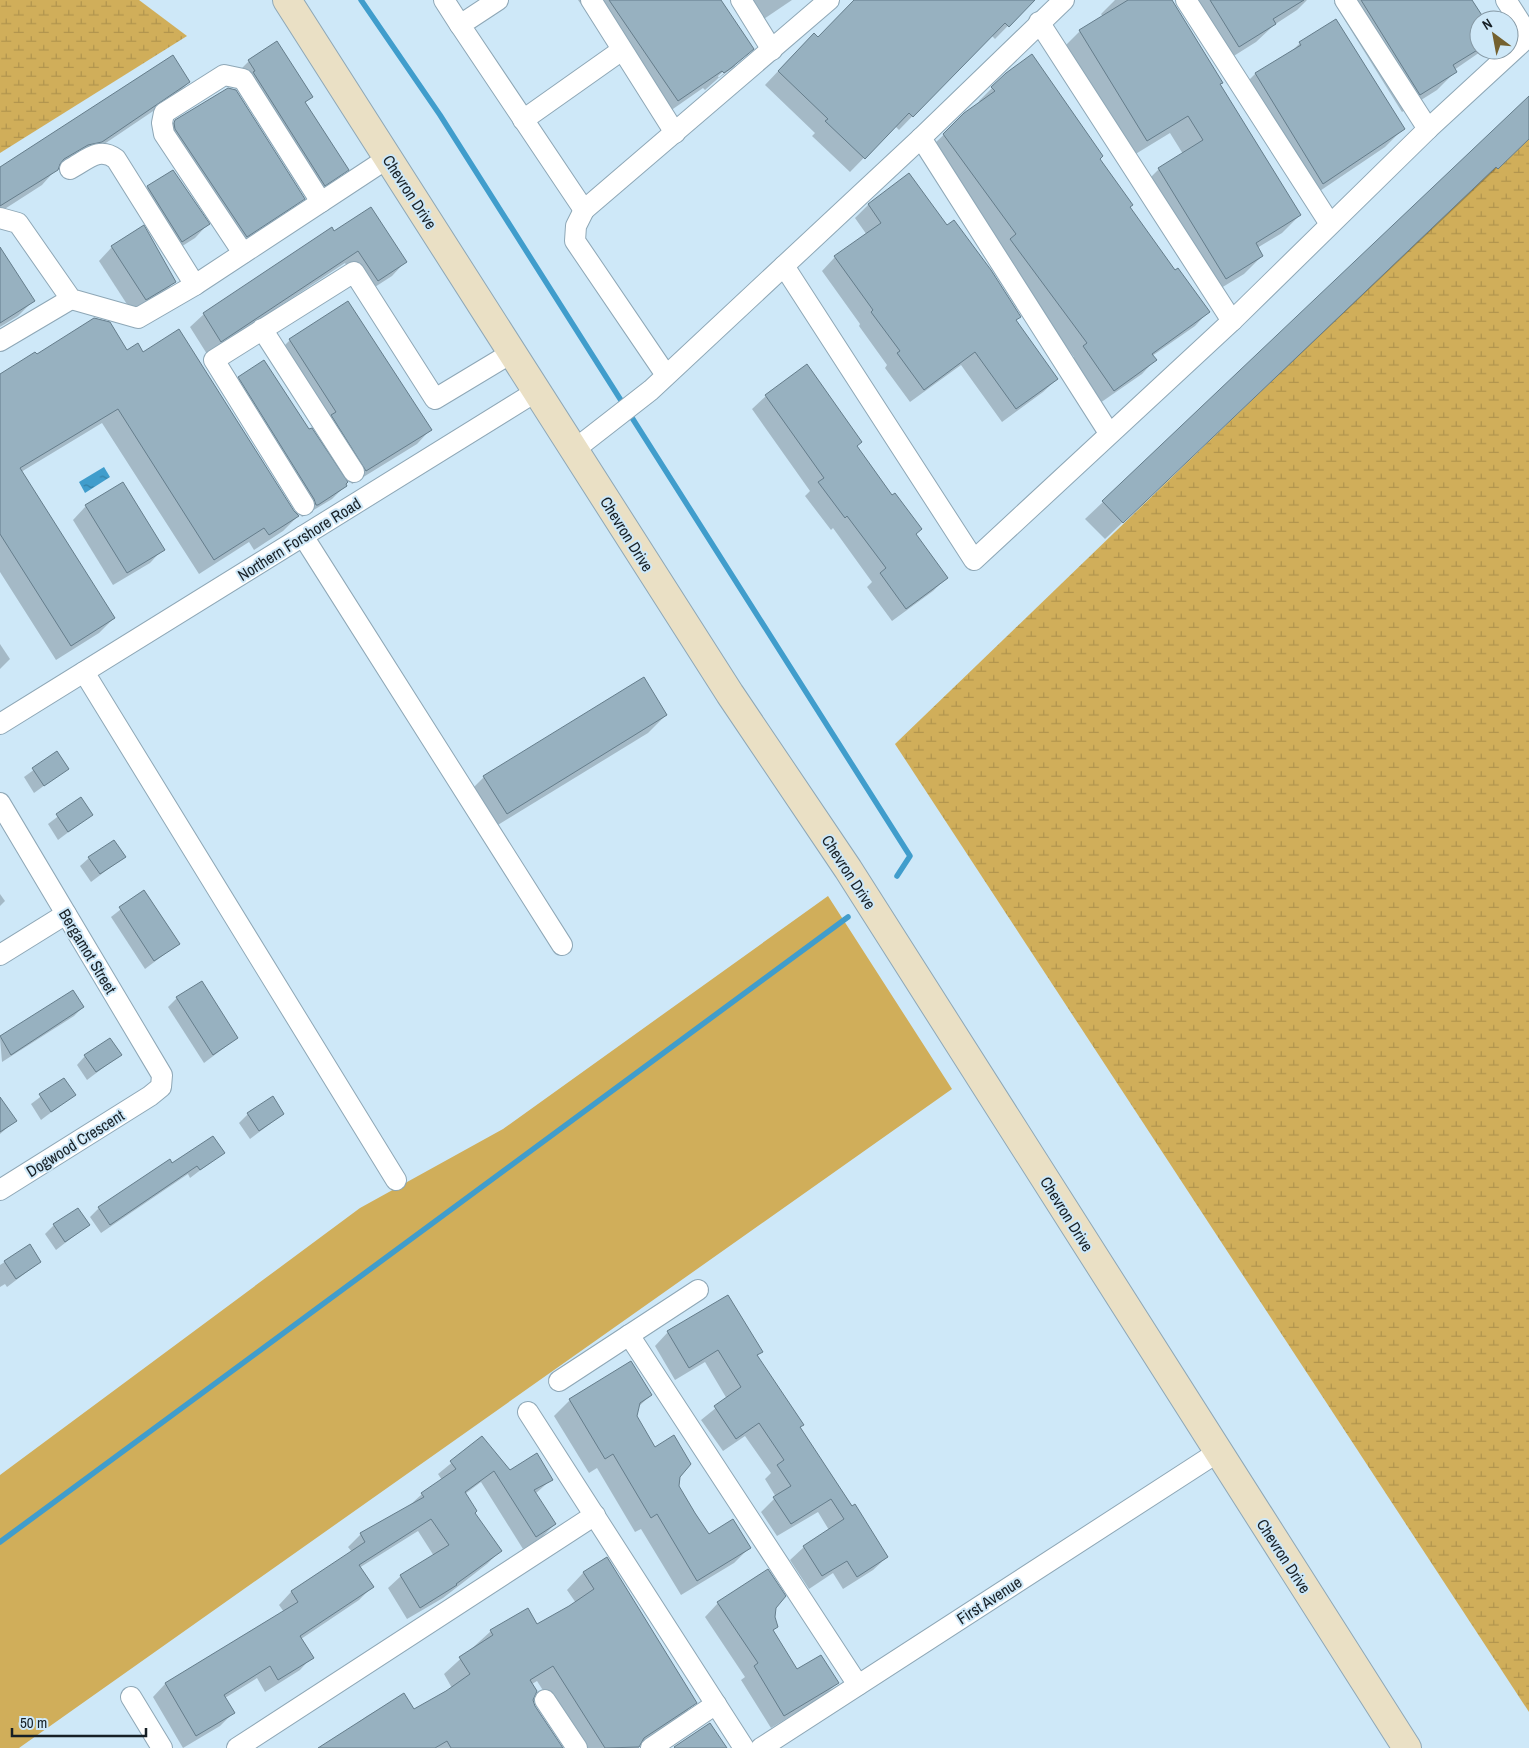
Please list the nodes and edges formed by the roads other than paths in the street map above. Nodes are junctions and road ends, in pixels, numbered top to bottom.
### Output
1 (287, 0) edge
2 (444, 0) edge
3 (498, 0) edge
4 (591, 0) edge
5 (741, 0) edge
6 (829, 0) edge
7 (1064, 0) edge
8 (1186, 0) edge
9 (1345, 0) edge
10 (1506, 0) edge
11 (1039, 22) junction
12 (460, 25) junction
13 (1529, 36) edge
14 (622, 50) junction
15 (772, 50) junction
16 (524, 120) junction
17 (1428, 129) junction
18 (674, 133) junction
19 (921, 138) junction
20 (388, 158) junction
21 (70, 169) dead end
22 (321, 202) junction
23 (584, 210) junction
24 (0, 218) edge
25 (1330, 224) junction
26 (243, 253) junction
27 (784, 266) junction
28 (195, 285) junction
29 (71, 299) junction
30 (1232, 321) junction
31 (262, 329) junction
32 (0, 341) edge
33 (513, 352) junction
34 (666, 375) junction
35 (537, 391) junction
36 (1109, 433) junction
37 (574, 450) junction
38 (354, 472) dead end
39 (304, 505) dead end
40 (303, 536) junction
41 (84, 672) junction
42 (0, 724) edge
43 (0, 803) edge
44 (66, 914) junction
45 (562, 945) dead end
46 (0, 956) edge
47 (150, 1096) joint
48 (396, 1180) dead end
49 (0, 1190) edge
50 (698, 1290) dead end
51 (628, 1335) junction
52 (558, 1381) dead end
53 (528, 1412) dead end
54 (1218, 1452) junction
55 (595, 1515) junction
56 (858, 1685) junction
57 (131, 1697) dead end
58 (545, 1700) dead end
59 (716, 1704) junction
60 (153, 1745) edge
61 (237, 1748) edge
62 (577, 1748) edge
63 (650, 1748) edge
64 (744, 1748) edge
65 (761, 1748) edge
66 (1407, 1748) edge

1 - 20 main road, Chevron Drive
2 - 12 street
3 - 12 street
4 - 14 street
5 - 15 street
6 - 15 street
7 - 11 street
8 - 25 street
9 - 17 street
10 - 13 street
11 - 19 street
11 - 30 street
12 - 16 street
13 - 17 street
14 - 16 street
14 - 18 street
15 - 18 street
16 - 23 street
17 - 25 street
18 - 23 street
19 - 27 street
19 - 36 street
20 - 22 street
20 - 33 main road, Chevron Drive
21 - 28 street
22 - 26 street
22 - 26 street
23 - 34 street
24 - 29 street
25 - 30 street
26 - 28 street
27 - 34 street
27 - 36 street
28 - 29 street
29 - 32 street
30 - 36 street
31 - 33 street
31 - 38 street
31 - 39 street
33 - 35 main road, Chevron Drive
34 - 37 street
35 - 37 main road, Chevron Drive
35 - 40 street, Northern Forshore Road
37 - 54 main road, Chevron Drive
40 - 41 street, Northern Forshore Road
40 - 45 street
41 - 42 street, Northern Forshore Road
41 - 48 street
43 - 44 street, Bergamot Street
44 - 46 street
44 - 47 street, Bergamot Street
47 - 49 street, Dogwood Crescent
50 - 51 street
51 - 52 street
51 - 56 street
53 - 55 street
54 - 56 street, First Avenue
54 - 66 main road, Chevron Drive
55 - 59 street
55 - 61 street
56 - 65 street, First Avenue
57 - 60 street
58 - 62 street
59 - 63 street
59 - 64 street

